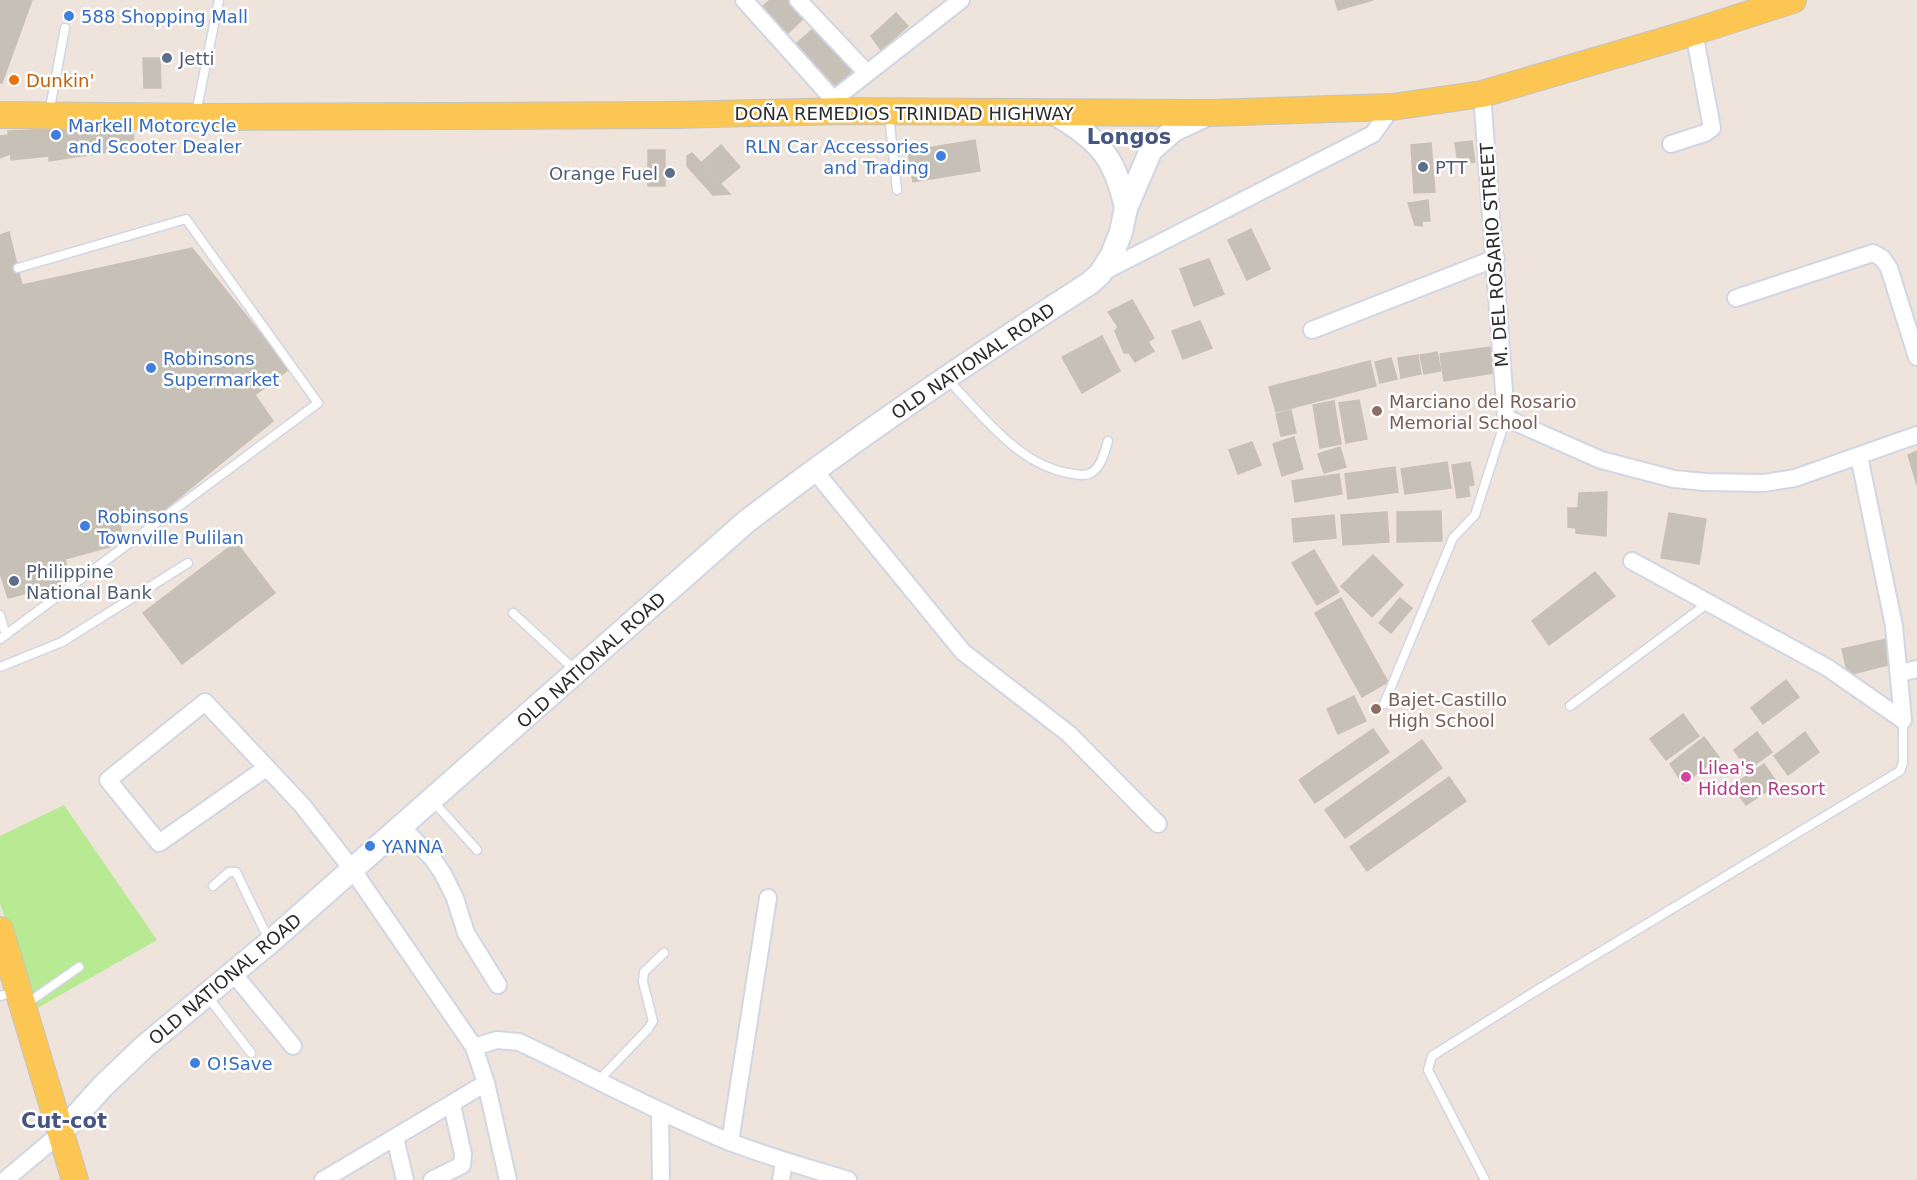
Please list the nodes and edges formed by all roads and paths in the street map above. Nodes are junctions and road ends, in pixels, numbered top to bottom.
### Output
1 (219, 0) edge
2 (744, 0) edge
3 (798, 0) edge
4 (961, 0) edge
5 (1793, 0) edge
6 (65, 28) dead end
7 (1694, 32) junction
8 (867, 73) junction
9 (1482, 94) junction
10 (838, 105) junction
11 (1392, 107) junction
12 (888, 111) junction
13 (1210, 112) junction
14 (1054, 113) junction
15 (0, 115) edge
16 (49, 115) junction
17 (196, 117) junction
18 (1671, 144) dead end
19 (897, 190) dead end
20 (1126, 208) junction
21 (1496, 258) junction
22 (18, 268) dead end
23 (1100, 274) junction
24 (1736, 298) dead end
25 (1312, 330) dead end
26 (1917, 357) edge
27 (946, 377) junction
28 (1506, 418) junction
29 (1917, 435) edge
30 (1108, 441) dead end
31 (1859, 456) junction
32 (814, 470) junction
33 (1632, 561) dead end
34 (188, 563) dead end
35 (1708, 603) junction
36 (513, 613) dead end
37 (0, 615) edge
38 (3, 637) edge
39 (0, 667) edge
40 (1917, 669) edge
41 (578, 672) junction
42 (1900, 673) junction
43 (1384, 704) dead end
44 (1570, 706) dead end
45 (1903, 720) junction
46 (266, 768) junction
47 (432, 800) junction
48 (1158, 824) dead end
49 (401, 826) junction
50 (477, 850) dead end
51 (352, 869) junction
52 (213, 886) dead end
53 (768, 898) dead end
54 (0, 930) edge
55 (270, 942) junction
56 (664, 953) dead end
57 (79, 967) dead end
58 (233, 973) junction
59 (498, 985) dead end
60 (206, 994) junction
61 (14, 998) edge
62 (293, 1046) dead end
63 (474, 1047) junction
64 (251, 1053) dead end
65 (599, 1080) junction
66 (486, 1083) junction
67 (452, 1105) junction
68 (660, 1111) junction
69 (61, 1133) junction
70 (395, 1138) junction
71 (730, 1142) junction
72 (784, 1161) junction
73 (342, 1175) edge
74 (4, 1180) edge
75 (75, 1180) edge
76 (323, 1180) edge
77 (405, 1180) edge
78 (432, 1180) edge
79 (508, 1180) edge
80 (661, 1180) edge
81 (781, 1180) edge
82 (848, 1180) edge
83 (1485, 1180) edge

1 - 17 lane
2 - 10 street
3 - 8 street
4 - 8 street
5 - 7 main road, DOÑA REMEDIOS TRINIDAD HIGHWAY
6 - 16 lane
7 - 9 main road, DOÑA REMEDIOS TRINIDAD HIGHWAY
7 - 18 street
8 - 10 street
9 - 11 main road, DOÑA REMEDIOS TRINIDAD HIGHWAY
9 - 21 street, M. DEL ROSARIO STREET
10 - 12 main road, DOÑA REMEDIOS TRINIDAD HIGHWAY
10 - 17 main road, DOÑA REMEDIOS TRINIDAD HIGHWAY
11 - 13 main road, DOÑA REMEDIOS TRINIDAD HIGHWAY
11 - 23 street
12 - 14 main road, DOÑA REMEDIOS TRINIDAD HIGHWAY
12 - 19 lane
13 - 14 main road, DOÑA REMEDIOS TRINIDAD HIGHWAY
13 - 20 main road, OLD NATIONAL ROAD
14 - 20 main road, OLD NATIONAL ROAD
15 - 16 main road, DOÑA REMEDIOS TRINIDAD HIGHWAY
16 - 17 main road, DOÑA REMEDIOS TRINIDAD HIGHWAY
20 - 23 main road, OLD NATIONAL ROAD
21 - 25 street
21 - 28 street, M. DEL ROSARIO STREET
22 - 38 lane
23 - 27 main road, OLD NATIONAL ROAD
24 - 26 street
27 - 30 lane
27 - 32 main road, OLD NATIONAL ROAD
28 - 31 street
28 - 43 lane
29 - 31 street
31 - 42 street
32 - 41 main road, OLD NATIONAL ROAD
32 - 48 street
33 - 35 street
34 - 39 lane
35 - 44 lane
35 - 45 street
36 - 41 lane
37 - 38 lane
40 - 42 street
41 - 47 main road, OLD NATIONAL ROAD
42 - 45 street
45 - 83 lane
46 - 46 street
46 - 51 street
47 - 49 main road, OLD NATIONAL ROAD
47 - 50 lane
49 - 51 main road, OLD NATIONAL ROAD
49 - 59 street
51 - 55 main road, OLD NATIONAL ROAD
51 - 63 street
52 - 55 lane
53 - 71 street
54 - 61 main road
55 - 58 main road, OLD NATIONAL ROAD
56 - 65 lane
57 - 61 lane
58 - 60 main road, OLD NATIONAL ROAD
58 - 62 street
60 - 64 lane
60 - 69 main road, OLD NATIONAL ROAD
61 - 69 main road
63 - 65 street
63 - 66 street
65 - 68 street
66 - 67 street
66 - 79 street
67 - 70 street
67 - 78 street
68 - 71 street
68 - 80 street
69 - 74 street
69 - 75 main road
70 - 73 street
70 - 77 street
71 - 72 street
72 - 81 street
72 - 82 street
73 - 76 street

